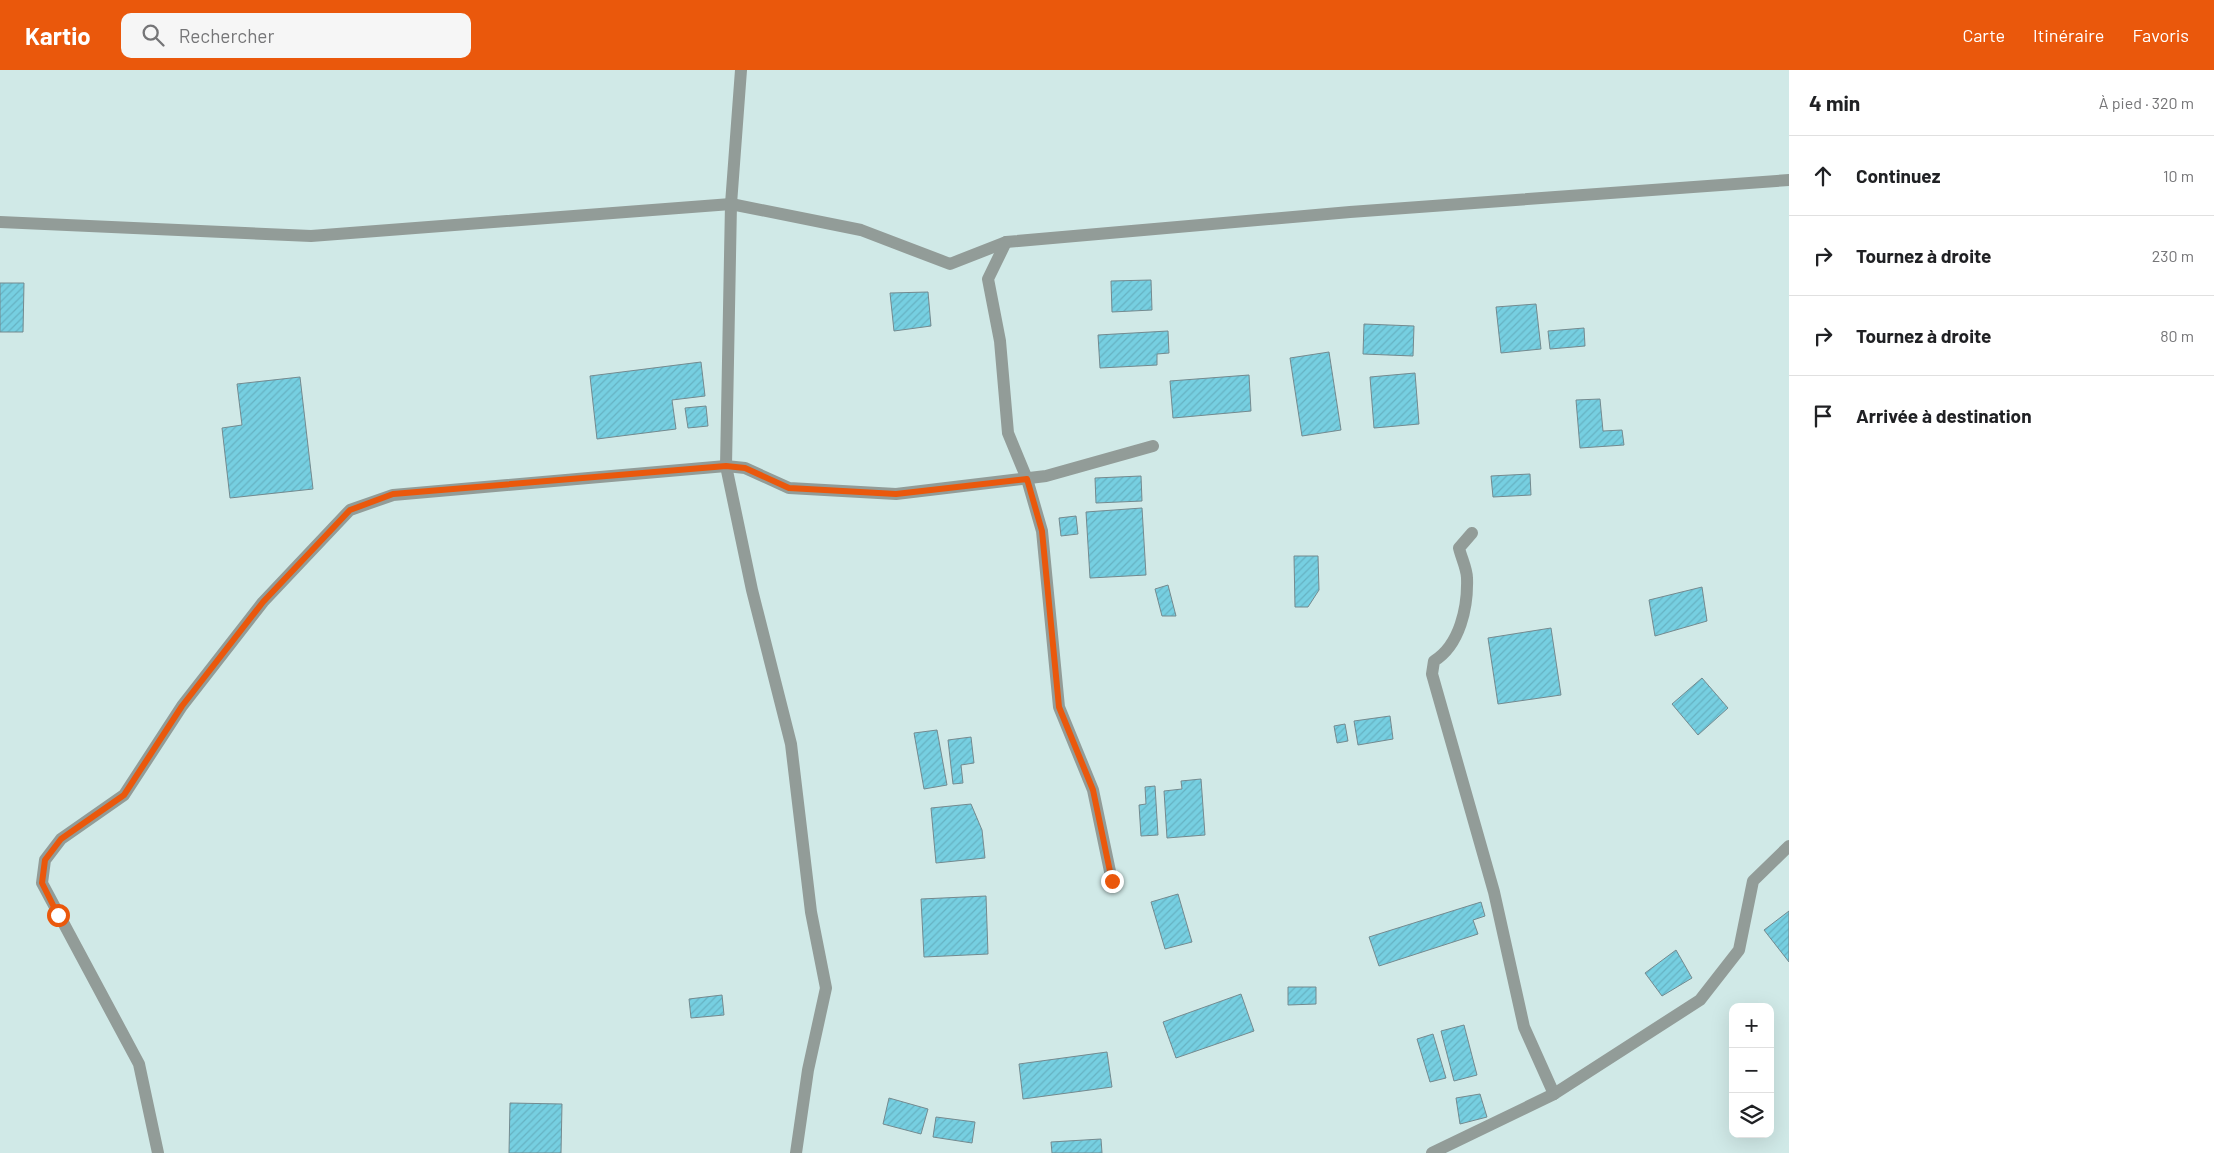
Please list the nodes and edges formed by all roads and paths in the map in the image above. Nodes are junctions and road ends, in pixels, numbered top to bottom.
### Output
1 (741, 70) edge
2 (1789, 180) edge
3 (731, 204) junction
4 (0, 222) edge
5 (1006, 242) junction
6 (1153, 446) dead end
7 (726, 466) junction
8 (1027, 479) junction
9 (1472, 533) dead end
10 (1789, 846) edge
11 (1112, 881) dead end
12 (1554, 1094) junction
13 (158, 1153) edge
14 (796, 1153) edge
15 (1432, 1153) edge

1 - 3 street
2 - 5 street
3 - 4 street
3 - 5 street
3 - 7 street
5 - 8 street
6 - 8 street
7 - 8 street
7 - 13 street
7 - 14 street
8 - 11 street
9 - 12 street
10 - 12 street
12 - 15 street

